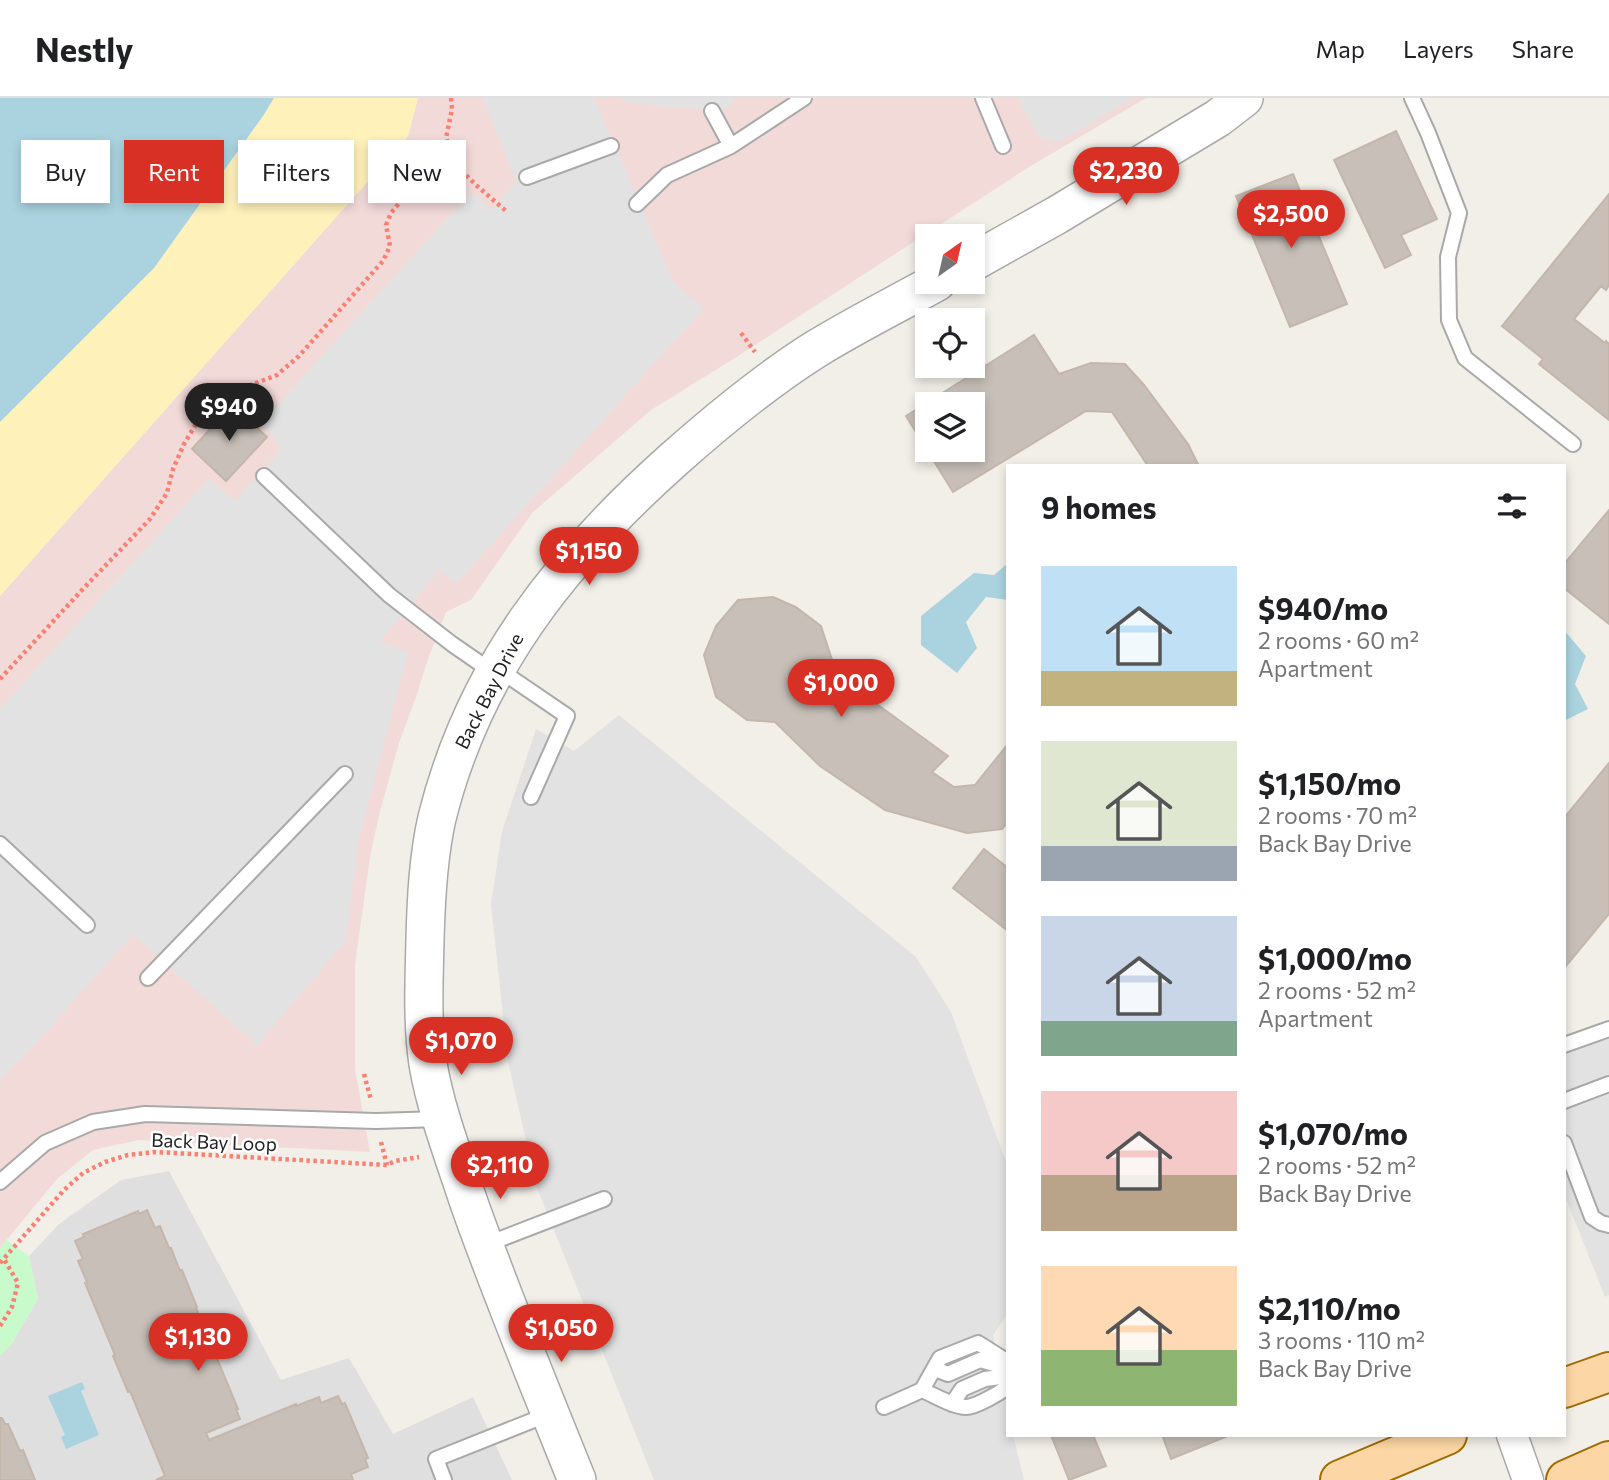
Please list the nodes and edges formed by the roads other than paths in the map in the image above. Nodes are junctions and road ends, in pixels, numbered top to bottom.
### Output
1 (804, 98) edge
2 (983, 98) edge
3 (1244, 98) edge
4 (1412, 98) edge
5 (712, 111) dead end
6 (611, 146) dead end
7 (731, 146) junction
8 (1003, 146) dead end
9 (527, 177) dead end
10 (637, 204) dead end
11 (985, 255) edge
12 (915, 294) edge
13 (1573, 444) dead end
14 (264, 476) dead end
15 (495, 671) junction
16 (345, 774) dead end
17 (531, 797) dead end
18 (0, 844) edge
19 (87, 925) dead end
20 (148, 978) dead end
21 (1609, 1029) edge
22 (1566, 1044) edge
23 (1609, 1084) edge
24 (1566, 1100) edge
25 (442, 1119) junction
26 (1566, 1148) edge
27 (0, 1182) edge
28 (604, 1199) dead end
29 (1609, 1225) edge
30 (484, 1246) junction
31 (1006, 1361) edge
32 (1006, 1367) edge
33 (935, 1369) junction
34 (1609, 1372) edge
35 (1006, 1376) edge
36 (1566, 1387) edge
37 (1006, 1388) edge
38 (922, 1390) junction
39 (953, 1404) junction
40 (884, 1407) dead end
41 (550, 1413) junction
42 (1442, 1437) edge
43 (1513, 1437) edge
44 (1609, 1461) edge
45 (444, 1480) edge
46 (577, 1480) edge
47 (1340, 1480) edge
48 (1528, 1480) edge
49 (1566, 1480) edge

1 - 7 lane
2 - 8 lane
3 - 11 street
4 - 13 lane
5 - 7 lane
6 - 9 lane
7 - 10 lane
12 - 15 street, Back Bay Drive
14 - 15 lane
15 - 17 lane
15 - 25 street, Back Bay Drive
16 - 20 lane
18 - 19 lane
21 - 22 lane
23 - 24 lane
25 - 27 lane
25 - 30 street, Back Bay Drive
26 - 29 lane
28 - 30 lane
30 - 41 street, Back Bay Drive
31 - 33 lane
32 - 33 lane
33 - 38 lane
34 - 36 main road
35 - 39 lane
37 - 39 lane
38 - 39 lane
38 - 40 lane
41 - 45 lane
41 - 46 street, Back Bay Drive
42 - 47 main road
43 - 48 street
44 - 49 main road

